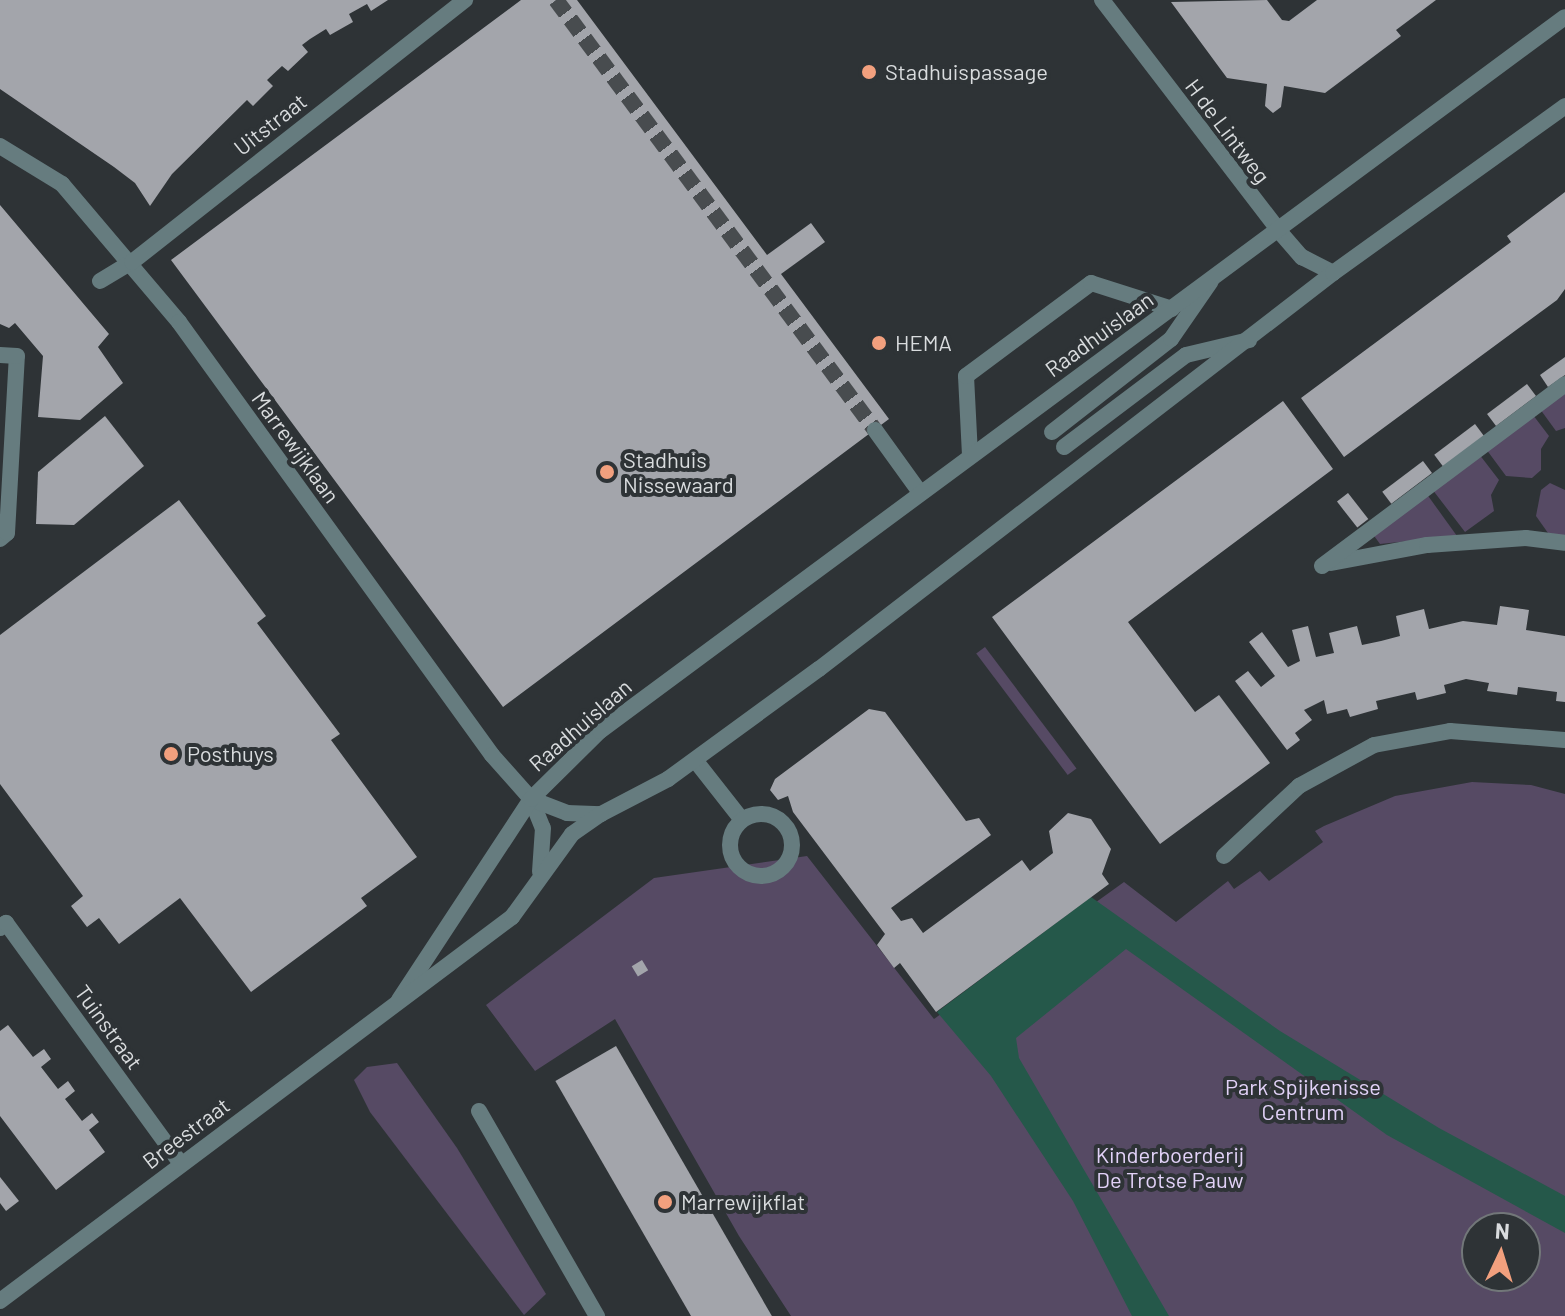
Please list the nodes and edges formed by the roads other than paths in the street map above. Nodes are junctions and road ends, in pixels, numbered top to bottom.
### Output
1 (465, 0) edge
2 (1102, 0) edge
3 (1565, 17) edge
4 (1565, 106) edge
5 (0, 146) edge
6 (1279, 231) junction
7 (132, 262) junction
8 (1333, 273) junction
9 (1211, 279) junction
10 (100, 281) dead end
11 (1172, 309) junction
12 (1251, 339) junction
13 (8, 356) edge
14 (1565, 384) edge
15 (875, 430) tunnel mouth
16 (1052, 432) dead end
17 (1064, 447) dead end
18 (970, 455) junction
19 (919, 491) junction
20 (0, 539) edge
21 (1565, 543) edge
22 (1565, 740) edge
23 (695, 760) junction
24 (531, 799) junction
25 (601, 814) junction
26 (742, 820) dead end
27 (1224, 856) dead end
28 (540, 872) junction
29 (0, 928) edge
30 (399, 1000) junction
31 (479, 1111) dead end
32 (181, 1164) junction
33 (0, 1301) edge
34 (597, 1316) edge

1 - 7 street, Uitstraat
2 - 6 street, H de Lintweg
3 - 6 street, Raadhuislaan
4 - 8 street, Raadhuislaan
5 - 7 street, Marrewijklaan
6 - 8 street, H de Lintweg
6 - 9 street, Raadhuislaan
7 - 10 street, Uitstraat
7 - 24 street, Marrewijklaan
8 - 12 street, Raadhuislaan
9 - 11 street, Raadhuislaan
9 - 16 street
11 - 18 street, Raadhuislaan
11 - 18 street
12 - 17 street
12 - 23 street, Raadhuislaan
13 - 20 street
14 - 21 street
15 - 19 street
18 - 19 street, Raadhuislaan
19 - 24 street, Raadhuislaan
22 - 27 street
23 - 25 street, Raadhuislaan
23 - 26 street
24 - 25 street, Raadhuislaan
24 - 28 street, Breestraat
24 - 30 street, Breestraat
25 - 28 street, Breestraat
28 - 30 street, Breestraat
29 - 32 street, Tuinstraat
30 - 32 street, Breestraat
31 - 34 street
32 - 33 street, Breestraat

